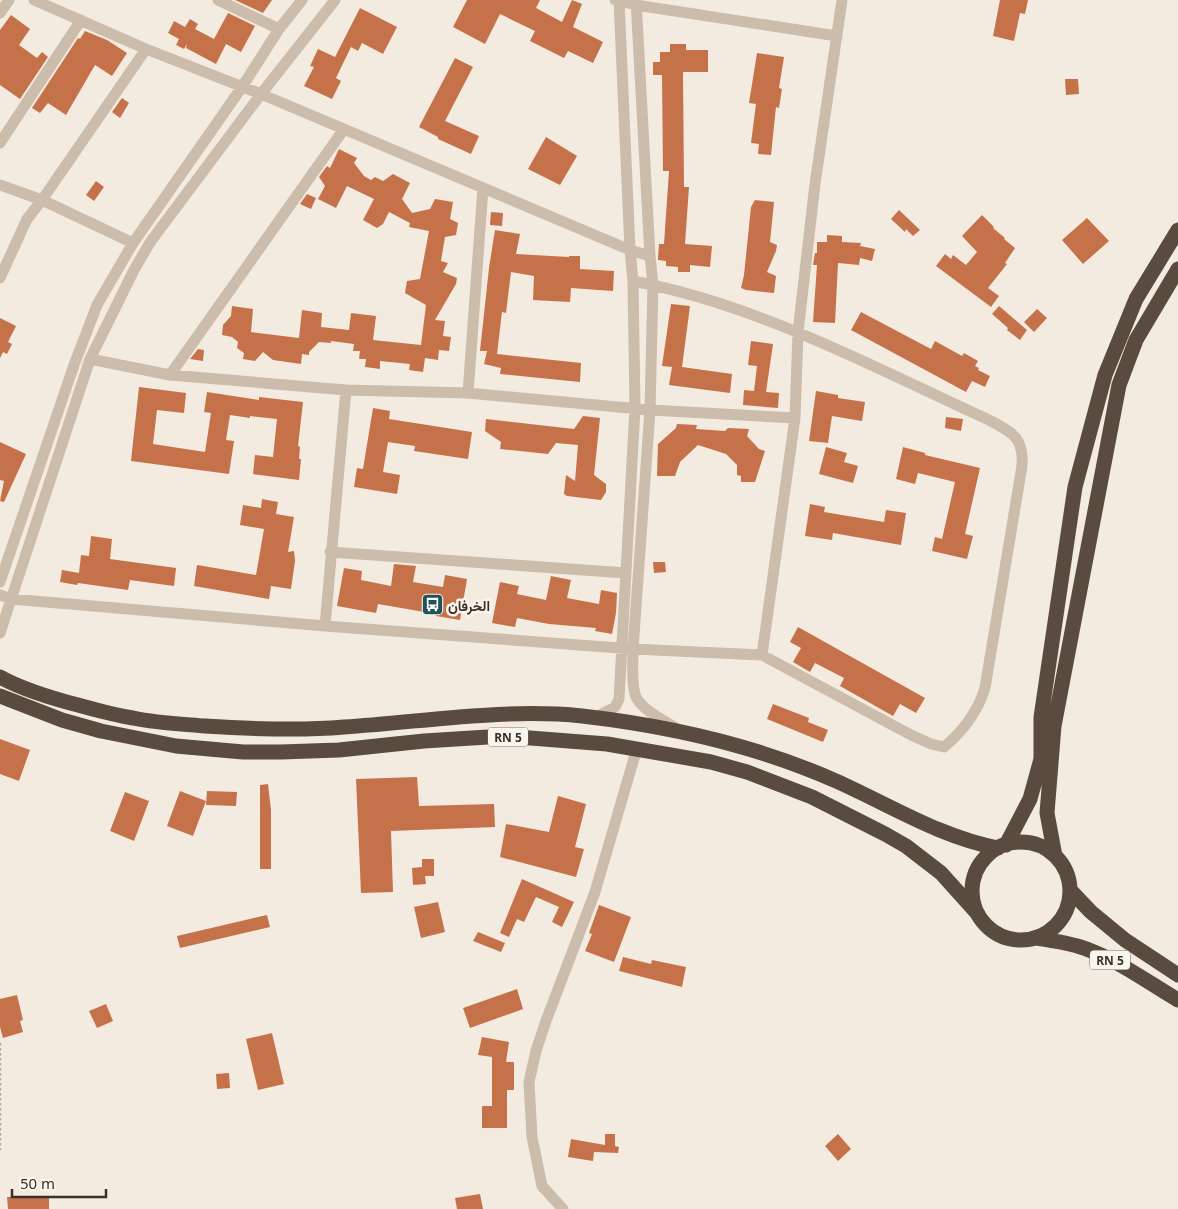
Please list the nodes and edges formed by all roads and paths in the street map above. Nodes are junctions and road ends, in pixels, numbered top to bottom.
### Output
1 (9, 0) edge
2 (34, 0) edge
3 (218, 0) edge
4 (302, 0) edge
5 (335, 0) edge
6 (842, 0) edge
7 (618, 1) edge
8 (636, 3) edge
9 (0, 13) edge
10 (81, 20) junction
11 (279, 29) junction
12 (837, 36) junction
13 (146, 49) junction
14 (242, 87) junction
15 (261, 94) junction
16 (344, 129) junction
17 (0, 143) edge
18 (0, 185) edge
19 (484, 188) junction
20 (42, 200) junction
21 (1178, 230) edge
22 (133, 243) junction
23 (630, 250) junction
24 (650, 256) junction
25 (3, 264) edge
26 (1178, 269) edge
27 (0, 278) edge
28 (633, 281) junction
29 (653, 285) junction
30 (798, 332) junction
31 (90, 359) junction
32 (170, 375) junction
33 (346, 390) junction
34 (468, 392) junction
35 (635, 408) junction
36 (650, 410) junction
37 (795, 418) junction
38 (330, 552) junction
39 (626, 574) junction
40 (0, 582) edge
41 (6, 597) edge
42 (325, 626) junction
43 (0, 633) edge
44 (627, 648) junction
45 (762, 655) junction
46 (0, 677) edge
47 (0, 696) edge
48 (594, 718) junction
49 (678, 730) junction
50 (637, 748) junction
51 (1002, 846) junction
52 (1055, 856) junction
53 (1070, 890) junction
54 (978, 914) junction
55 (1036, 938) junction
56 (1178, 975) edge
57 (1178, 1000) edge
58 (0, 1043) edge
59 (0, 1150) edge
60 (563, 1209) edge

1 - 9 street
2 - 10 street
3 - 11 street
4 - 11 street
5 - 15 street
6 - 12 street
7 - 8 street
7 - 23 street
8 - 12 street
8 - 24 street
10 - 13 street
10 - 17 street
11 - 14 street
12 - 30 street
13 - 14 street
13 - 20 street
14 - 15 street
14 - 22 street
15 - 16 street
15 - 31 street
16 - 19 street
16 - 32 street
18 - 20 street
19 - 23 street
19 - 34 street
20 - 22 street
20 - 25 street
21 - 51 highway
22 - 40 street
23 - 24 street
23 - 28 street
24 - 29 street
25 - 27 street
26 - 52 highway
28 - 29 street
28 - 35 street
29 - 30 street
29 - 36 street
30 - 37 street
30 - 45 street
31 - 32 street
31 - 41 street
32 - 33 street
33 - 34 street
33 - 38 street
34 - 35 street
35 - 36 street
35 - 39 street
36 - 37 street
36 - 44 street
37 - 45 street
38 - 39 street
38 - 42 street
39 - 44 street
41 - 42 street
41 - 43 street
42 - 44 street
44 - 45 street
44 - 48 street
44 - 49 street
46 - 48 highway, RN 5
47 - 50 highway, RN 5
48 - 49 highway, RN 5
49 - 51 highway, RN 5
50 - 54 highway, RN 5
50 - 60 street
51 - 52 highway
51 - 54 highway
52 - 53 highway
53 - 55 highway
53 - 56 highway, RN 5
54 - 55 highway
55 - 57 highway, RN 5
58 - 59 path

